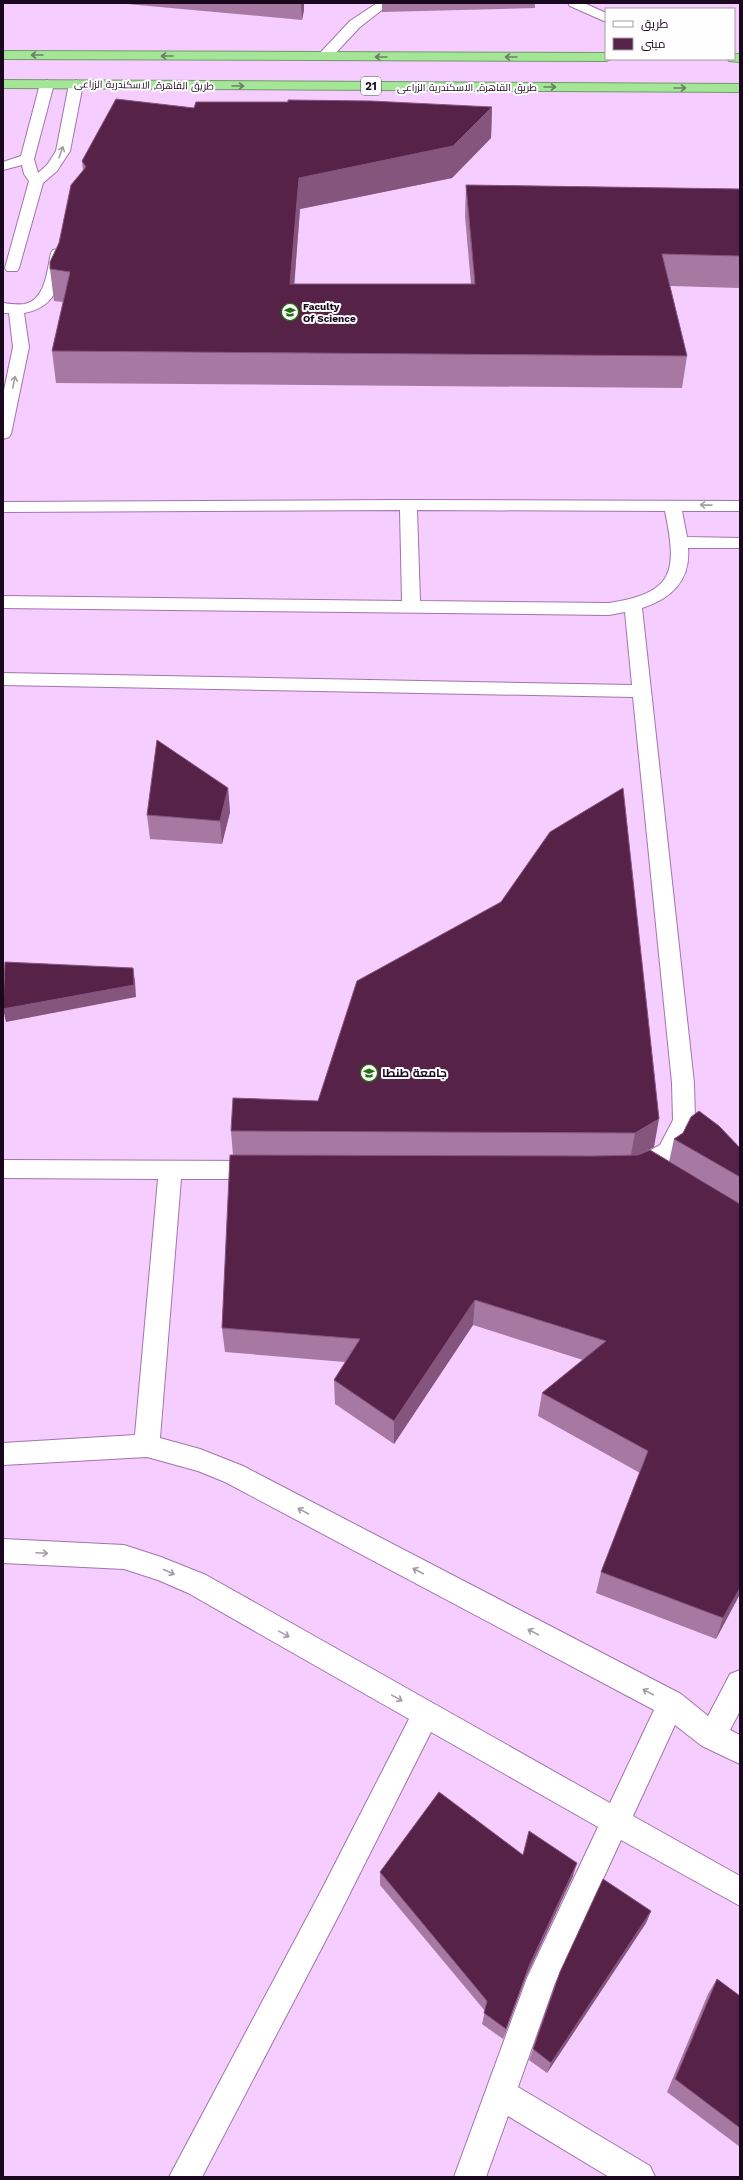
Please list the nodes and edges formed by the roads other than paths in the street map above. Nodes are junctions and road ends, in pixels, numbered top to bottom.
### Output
1 (385, 3) edge
2 (574, 3) edge
3 (605, 12) edge
4 (3, 55) edge
5 (185, 56) junction
6 (325, 56) junction
7 (605, 57) edge
8 (3, 84) edge
9 (47, 84) junction
10 (76, 84) junction
11 (184, 86) junction
12 (740, 88) edge
13 (26, 159) junction
14 (3, 166) edge
15 (36, 181) junction
16 (61, 240) edge
17 (10, 247) edge
18 (12, 268) dead end
19 (10, 308) edge
20 (3, 434) edge
21 (408, 505) junction
22 (672, 505) junction
23 (740, 506) edge
24 (3, 507) edge
25 (678, 542) junction
26 (740, 543) edge
27 (3, 602) edge
28 (633, 606) junction
29 (411, 608) junction
30 (3, 679) edge
31 (642, 691) junction
32 (645, 1164) junction
33 (3, 1169) edge
34 (170, 1170) junction
35 (280, 1171) edge
36 (611, 1172) edge
37 (665, 1176) edge
38 (147, 1446) junction
39 (3, 1454) edge
40 (3, 1551) edge
41 (740, 1683) edge
42 (671, 1704) junction
43 (426, 1714) junction
44 (712, 1736) junction
45 (740, 1750) edge
46 (616, 1822) junction
47 (740, 1892) edge
48 (500, 2094) junction
49 (185, 2177) edge
50 (470, 2177) edge
51 (639, 2177) edge

1 - 6 street
2 - 3 street
5 -> 4 highway
5 - 6 highway
5 - 11 highway
7 -> 6 highway
8 - 9 highway, طريق القاهرة, الاسكندرية الزراعى / 21
9 - 10 highway, طريق القاهرة, الاسكندرية الزراعى / 21
9 - 13 street
10 - 11 highway, طريق القاهرة, الاسكندرية الزراعى / 21
15 -> 10 street
11 -> 12 highway, طريق القاهرة, الاسكندرية الزراعى / 21
13 - 14 street
13 - 15 street
15 - 17 street
16 - 19 street
17 - 18 street
20 -> 19 street
21 - 22 street
21 - 24 street
21 - 29 street
23 -> 22 street
22 - 25 street
25 - 26 street
25 - 28 street
27 - 29 street
28 - 29 street
28 - 31 street
30 - 31 street
31 - 32 street
32 - 36 street
32 - 37 street
33 - 34 street
34 - 35 street
34 - 38 street
38 - 39 street
42 -> 38 street
40 -> 43 street
41 - 44 street
42 - 44 street
42 - 46 street
43 - 46 street
43 - 49 street
44 - 45 street
46 - 47 street
46 - 48 street
48 - 50 street
48 - 51 street

